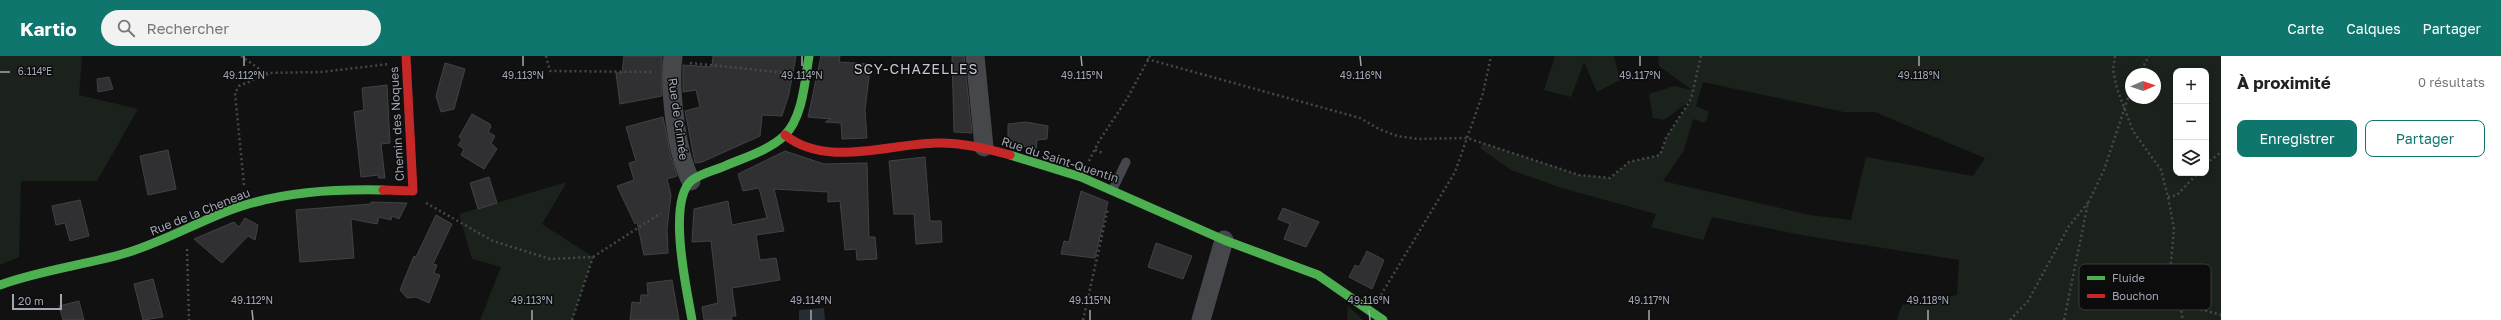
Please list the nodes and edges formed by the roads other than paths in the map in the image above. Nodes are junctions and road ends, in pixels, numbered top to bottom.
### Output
1 (809, 56) edge
2 (975, 56) edge
3 (406, 59) edge
4 (672, 64) edge
5 (785, 136) junction
6 (984, 147) junction
7 (1126, 162) dead end
8 (691, 181) junction
9 (1113, 189) junction
10 (413, 191) joint
11 (1224, 240) junction
12 (0, 285) edge
13 (692, 320) edge
14 (1201, 320) edge
15 (1383, 320) edge

1 - 5 street
2 - 6 street
3 - 10 street, Chemin des Noques
4 - 8 street, Rue de Crimée
5 - 6 street, Rue du Saint-Quentin
5 - 8 street
6 - 9 street, Rue du Saint-Quentin
7 - 9 lane
8 - 13 street
9 - 11 street, Rue du Saint-Quentin
10 - 12 street, Rue de la Cheneau
11 - 14 street
11 - 15 street, Rue du Saint-Quentin

